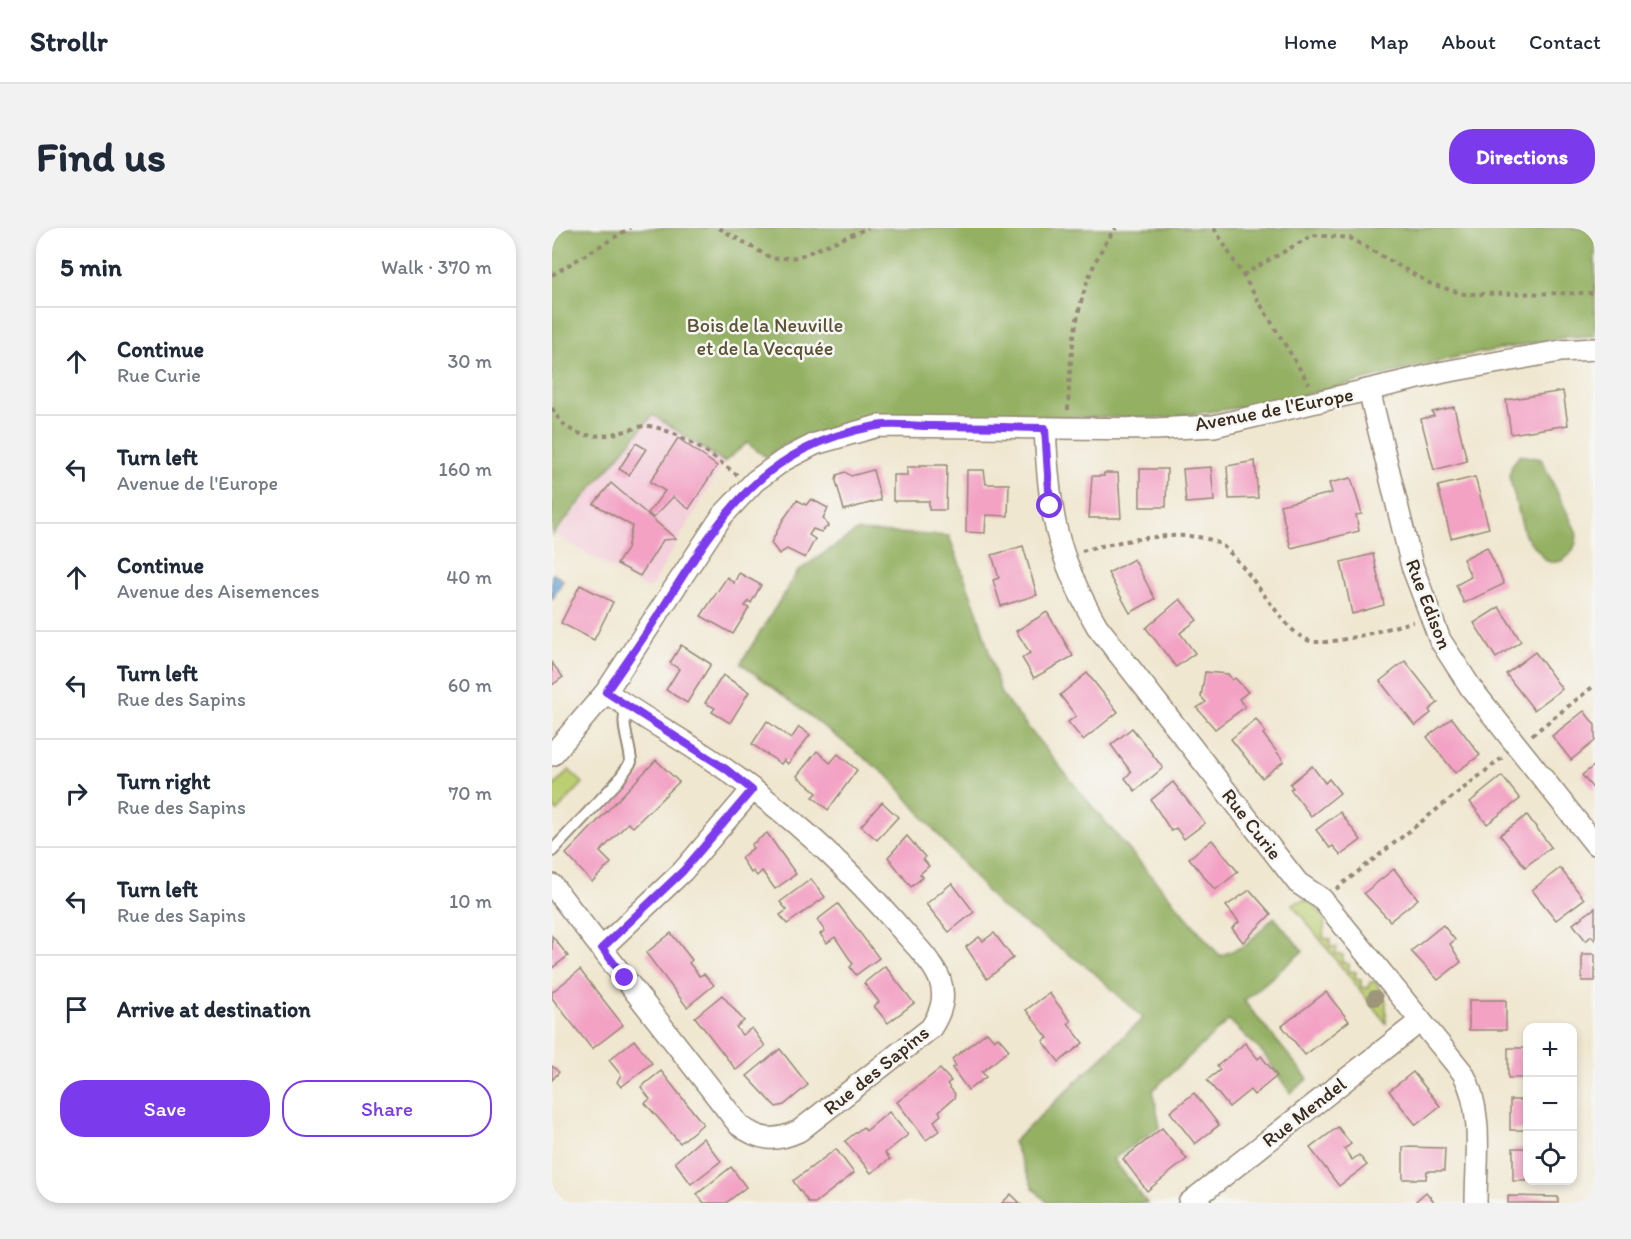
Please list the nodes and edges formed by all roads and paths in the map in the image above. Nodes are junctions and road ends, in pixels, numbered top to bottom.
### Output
1 (630, 228) edge
2 (719, 228) edge
3 (868, 228) edge
4 (1116, 228) edge
5 (1214, 228) edge
6 (552, 275) edge
7 (1244, 275) junction
8 (1595, 293) edge
9 (1595, 349) edge
10 (1369, 390) junction
11 (1320, 402) junction
12 (552, 408) edge
13 (1045, 428) junction
14 (1068, 429) junction
15 (750, 486) junction
16 (1075, 553) dead end
17 (1417, 621) dead end
18 (1595, 685) edge
19 (606, 692) junction
20 (628, 706) junction
21 (1528, 738) dead end
22 (1508, 753) dead end
23 (552, 755) edge
24 (752, 790) junction
25 (1595, 844) edge
26 (552, 851) edge
27 (552, 885) edge
28 (1335, 890) dead end
29 (602, 948) junction
30 (1419, 1022) junction
31 (1189, 1203) edge
32 (1476, 1203) edge

1 - 6 path
2 - 3 path
4 - 14 path
5 - 7 path
7 - 8 path
7 - 11 path
9 - 10 street, Avenue de l'Europe
10 - 11 street, Avenue de l'Europe
10 - 25 street, Rue Edison
11 - 14 street, Avenue de l'Europe
12 - 15 path
13 - 14 street, Avenue de l'Europe
13 - 15 street, Avenue de l'Europe
13 - 30 street, Rue Curie
15 - 19 street, Avenue de l'Europe
16 - 17 path
18 - 21 path
19 - 20 street, Rue des Sapins
19 - 23 street, Avenue de l'Europe
20 - 24 street, Rue des Sapins
20 - 26 lane
22 - 28 path
24 - 29 street
24 - 29 street, Rue des Sapins
27 - 29 street, Rue des Sapins
30 - 31 street, Rue Mendel
30 - 32 street, Rue Curie

